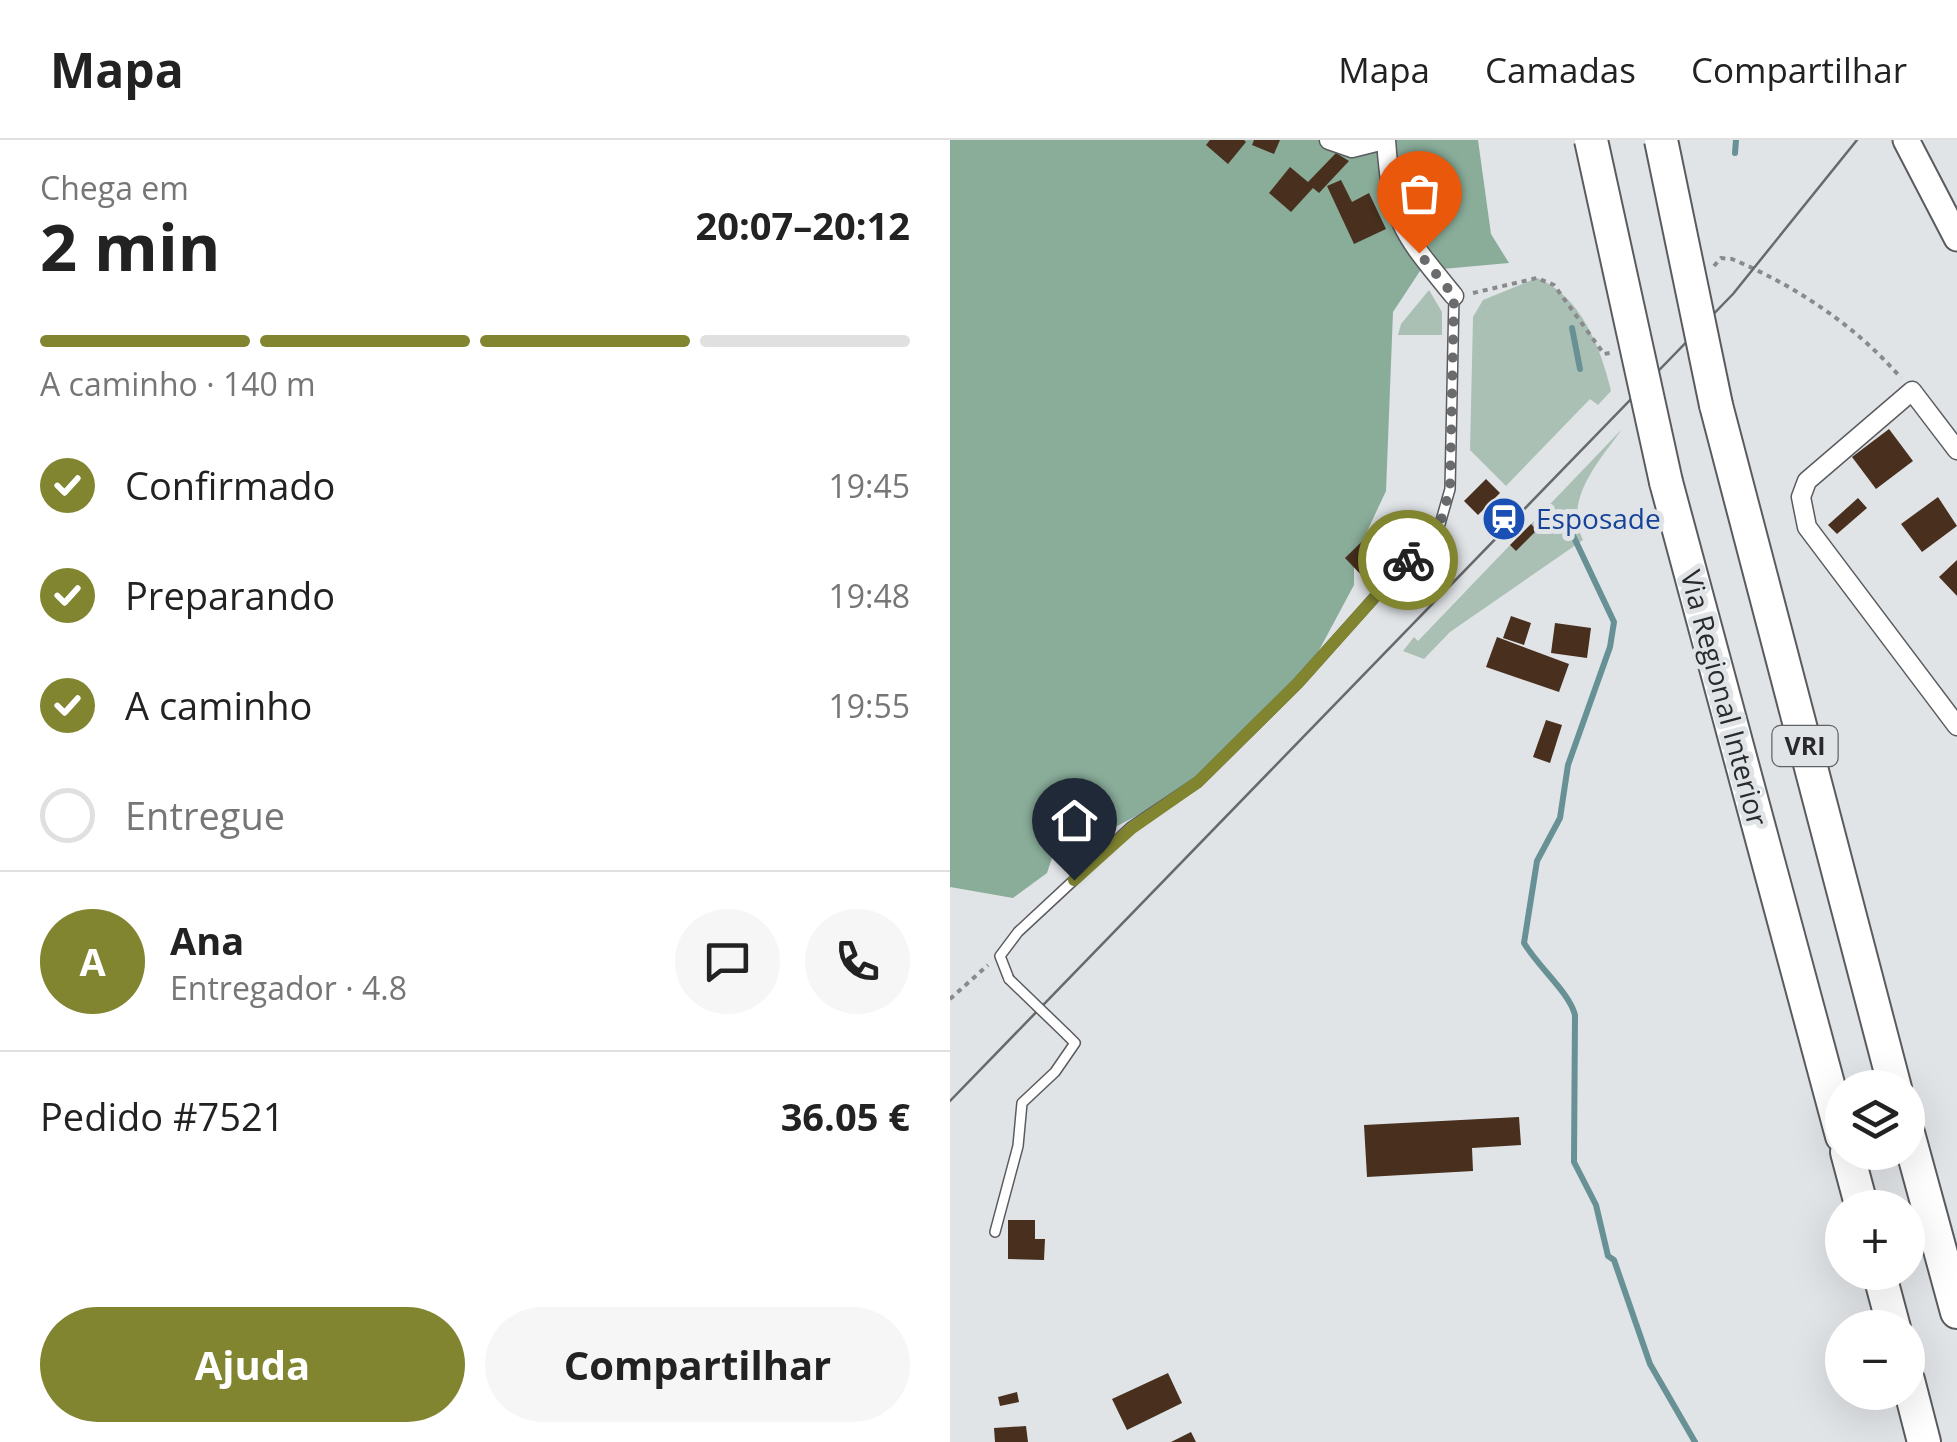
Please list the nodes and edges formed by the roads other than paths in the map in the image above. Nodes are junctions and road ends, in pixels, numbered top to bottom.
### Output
1 (1329, 140) edge
2 (1385, 140) edge
3 (1592, 140) edge
4 (1661, 140) edge
5 (1906, 140) edge
6 (1957, 238) edge
7 (1454, 296) joint
8 (1957, 450) edge
9 (1957, 726) edge
10 (1890, 1070) edge
11 (1825, 1073) edge
12 (1918, 1170) edge
13 (995, 1232) dead end
14 (1957, 1312) edge
15 (1916, 1410) edge
16 (1924, 1442) edge

1 - 2 street
2 - 7 street
3 - 11 highway, Via Regional Interior / VRI, bridge
4 - 10 highway, VRI, bridge
5 - 6 main road
7 - 13 lane, bridge
8 - 9 street
12 - 14 highway
15 - 16 highway

